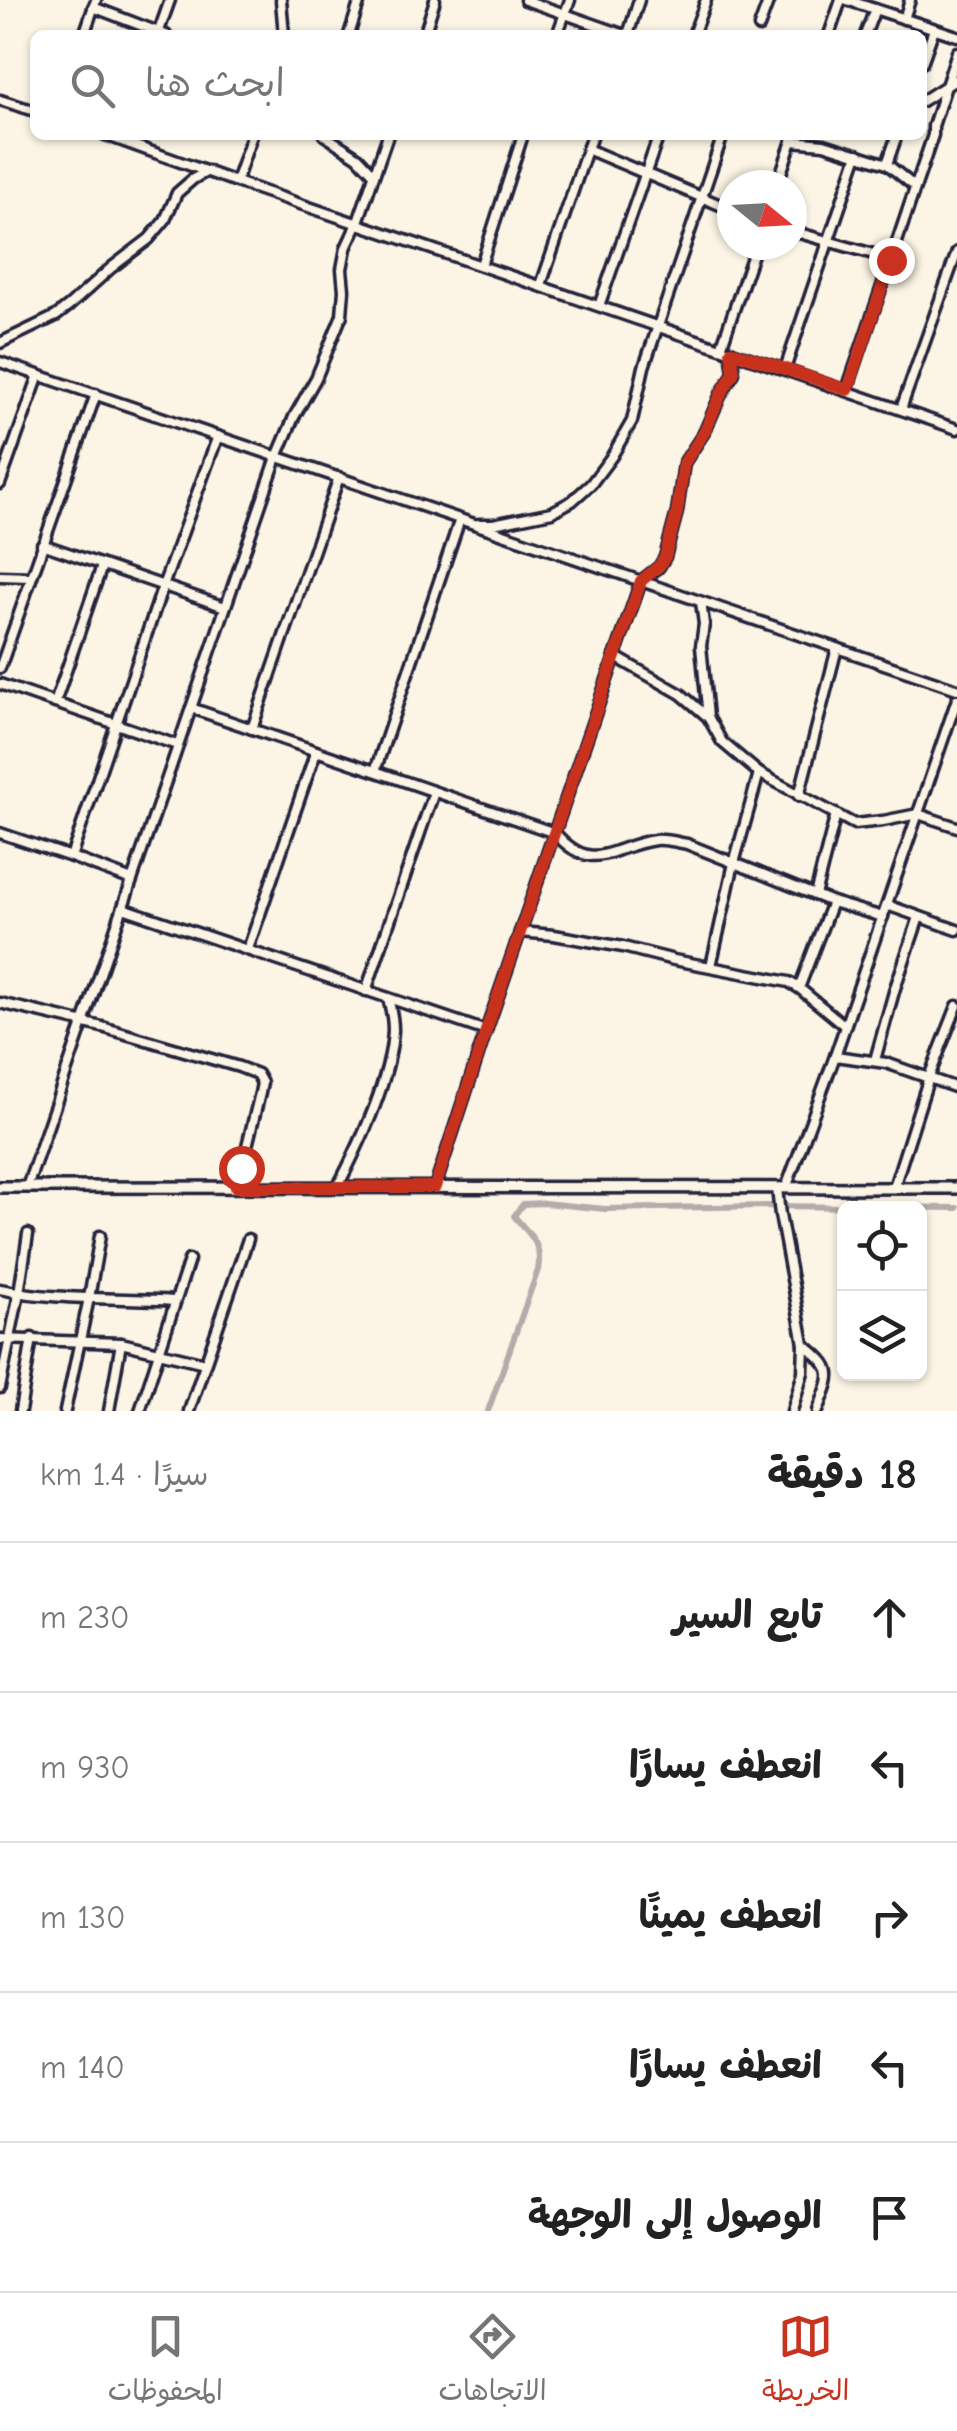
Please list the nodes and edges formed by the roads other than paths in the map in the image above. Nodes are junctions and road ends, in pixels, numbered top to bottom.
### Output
1 (170, 0) edge
2 (281, 0) edge
3 (360, 0) edge
4 (435, 0) edge
5 (525, 0) edge
6 (570, 0) edge
7 (639, 0) edge
8 (706, 0) edge
9 (768, 0) edge
10 (844, 0) edge
11 (910, 0) edge
12 (94, 4) edge
13 (874, 9) junction
14 (565, 14) junction
15 (904, 19) junction
16 (760, 27) dead end
17 (934, 28) junction
18 (86, 30) edge
19 (155, 30) edge
20 (163, 30) edge
21 (284, 30) edge
22 (351, 30) edge
23 (426, 30) edge
24 (560, 30) edge
25 (611, 30) edge
26 (628, 30) edge
27 (695, 30) edge
28 (831, 30) edge
29 (867, 30) edge
30 (957, 36) edge
31 (927, 48) edge
32 (957, 52) edge
33 (957, 79) edge
34 (945, 87) junction
35 (927, 99) edge
36 (0, 100) edge
37 (30, 109) edge
38 (927, 123) edge
39 (933, 126) junction
40 (119, 140) edge
41 (250, 140) edge
42 (331, 140) edge
43 (386, 140) edge
44 (521, 140) edge
45 (590, 140) edge
46 (656, 140) edge
47 (721, 140) edge
48 (792, 140) edge
49 (828, 140) edge
50 (895, 140) edge
51 (587, 149) junction
52 (858, 154) junction
53 (887, 164) junction
54 (782, 170) edge
55 (208, 171) junction
56 (374, 174) junction
57 (646, 174) junction
58 (236, 182) junction
59 (915, 188) junction
60 (701, 198) junction
61 (717, 204) edge
62 (358, 222) junction
63 (807, 235) edge
64 (829, 241) junction
65 (957, 252) edge
66 (751, 260) edge
67 (891, 260) junction
68 (482, 265) junction
69 (541, 286) junction
70 (599, 306) junction
71 (658, 326) junction
72 (0, 343) edge
73 (721, 348) junction
74 (731, 351) junction
75 (0, 362) edge
76 (785, 369) junction
77 (40, 375) junction
78 (848, 390) junction
79 (96, 394) junction
80 (900, 409) junction
81 (957, 429) edge
82 (218, 436) junction
83 (276, 458) junction
84 (339, 477) junction
85 (0, 484) edge
86 (460, 519) junction
87 (474, 524) junction
88 (42, 544) junction
89 (102, 566) junction
90 (0, 576) edge
91 (31, 577) junction
92 (641, 581) junction
93 (163, 586) junction
94 (700, 602) junction
95 (225, 607) junction
96 (837, 648) junction
97 (614, 656) junction
98 (0, 668) edge
99 (0, 684) edge
100 (957, 689) edge
101 (55, 702) junction
102 (956, 704) edge
103 (191, 708) junction
104 (708, 717) junction
105 (116, 724) junction
106 (252, 730) junction
107 (177, 746) junction
108 (316, 751) junction
109 (375, 771) junction
110 (759, 773) junction
111 (434, 792) junction
112 (799, 796) junction
113 (836, 814) junction
114 (918, 814) junction
115 (957, 828) edge
116 (0, 833) edge
117 (555, 833) junction
118 (72, 857) junction
119 (734, 863) junction
120 (132, 880) junction
121 (815, 896) junction
122 (832, 902) junction
123 (887, 905) junction
124 (122, 908) junction
125 (919, 916) junction
126 (883, 917) junction
127 (957, 930) edge
128 (520, 932) junction
129 (248, 949) junction
130 (710, 966) junction
131 (800, 988) junction
132 (366, 991) junction
133 (388, 998) junction
134 (0, 1003) edge
135 (957, 1006) edge
136 (83, 1023) junction
137 (845, 1026) junction
138 (486, 1031) junction
139 (835, 1056) junction
140 (874, 1060) junction
141 (929, 1077) junction
142 (957, 1088) edge
143 (338, 1186) junction
144 (0, 1187) edge
145 (27, 1187) junction
146 (236, 1187) junction
147 (435, 1187) junction
148 (894, 1187) junction
149 (782, 1188) junction
150 (957, 1188) edge
151 (28, 1234) dead end
152 (100, 1236) dead end
153 (248, 1239) dead end
154 (189, 1260) dead end
155 (0, 1289) edge
156 (19, 1293) junction
157 (89, 1298) junction
158 (176, 1302) junction
159 (32, 1338) junction
160 (5, 1339) edge
161 (80, 1342) junction
162 (120, 1343) junction
163 (804, 1344) junction
164 (160, 1351) junction
165 (205, 1362) junction
166 (0, 1388) edge
167 (20, 1411) edge
168 (65, 1411) edge
169 (108, 1411) edge
170 (140, 1411) edge
171 (190, 1411) edge
172 (792, 1411) edge
173 (818, 1411) edge

1 - 20 street
2 - 21 street
3 - 22 street
4 - 23 street
5 - 14 street
6 - 14 street
7 - 26 street
8 - 27 street
9 - 16 street
10 - 13 street
10 - 28 street
11 - 15 street
12 - 18 street
12 - 19 street
13 - 15 street
13 - 29 street
14 - 24 street
14 - 25 street
15 - 17 street
17 - 30 street
17 - 31 street
32 - 34 street
33 - 34 street
34 - 35 street
34 - 39 street
36 - 37 street
38 - 39 street
39 - 59 street
40 - 55 street
41 - 58 street
42 - 56 street
43 - 56 street
44 - 68 street
45 - 51 street
46 - 57 street
47 - 60 street
48 - 54 street
49 - 52 street
50 - 53 street
51 - 57 street
51 - 69 street
52 - 53 street
52 - 64 street
53 - 59 street
55 - 58 street
55 - 72 street
56 - 62 street
57 - 60 street
57 - 70 street
58 - 62 street
59 - 67 street
60 - 61 street
60 - 71 street
62 - 68 street
62 - 83 street
63 - 64 street
64 - 67 street
64 - 76 street
65 - 80 street
66 - 73 street
67 - 78 street
68 - 69 street
69 - 70 street
70 - 71 street
71 - 73 street
71 - 87 street
73 - 74 street
74 - 76 street
74 - 92 street
75 - 77 street
76 - 78 street
77 - 79 street
77 - 85 street
78 - 80 street
79 - 82 street
79 - 88 street
80 - 81 street
82 - 83 street
82 - 93 street
83 - 84 street
83 - 95 street
84 - 86 street
84 - 106 street
86 - 87 street
86 - 109 street
87 - 92 street
88 - 89 street
88 - 91 street
89 - 93 street
89 - 101 street
90 - 91 street
91 - 98 street
92 - 94 street
92 - 97 street
93 - 95 street
93 - 105 street
94 - 96 street
94 - 104 street
95 - 103 street
96 - 100 street
96 - 112 street
97 - 104 street
97 - 117 street
99 - 101 street
101 - 105 street
102 - 114 street
103 - 106 street
103 - 107 street
104 - 110 street
105 - 107 street
105 - 118 street
106 - 108 street
107 - 120 street
108 - 109 street
108 - 129 street
109 - 111 street
110 - 112 street
110 - 119 street
111 - 117 street
111 - 132 street
112 - 113 street
113 - 114 street
113 - 121 street
114 - 115 street
114 - 123 street
116 - 118 street
117 - 119 street
117 - 128 street
118 - 120 street
119 - 121 street
119 - 130 street
120 - 124 street
121 - 122 street
122 - 126 street
122 - 131 street
123 - 125 street
123 - 126 street
124 - 129 street
124 - 136 street
125 - 127 street
125 - 140 street
126 - 137 street
128 - 130 street
128 - 138 street
129 - 132 street
130 - 131 street
131 - 137 street
132 - 133 street
133 - 138 street
133 - 143 street
134 - 136 street
135 - 141 street
136 - 145 street
136 - 146 street
137 - 139 street
138 - 147 street
139 - 140 street
139 - 149 street
140 - 141 street
141 - 142 street
141 - 148 street
143 - 146 street
143 - 147 street
144 - 145 street
145 - 146 street
147 - 149 street
148 - 149 street
148 - 150 street
149 - 163 street
151 - 156 street
152 - 157 street
153 - 165 street
154 - 158 street
155 - 156 street
156 - 157 street
156 - 160 street
157 - 158 street
157 - 161 street
158 - 164 street
159 - 160 street
159 - 161 street
159 - 167 street
160 - 166 street
161 - 162 street
161 - 168 street
162 - 164 street
162 - 169 street
163 - 172 street
163 - 173 street
164 - 165 street
164 - 170 street
165 - 171 street

